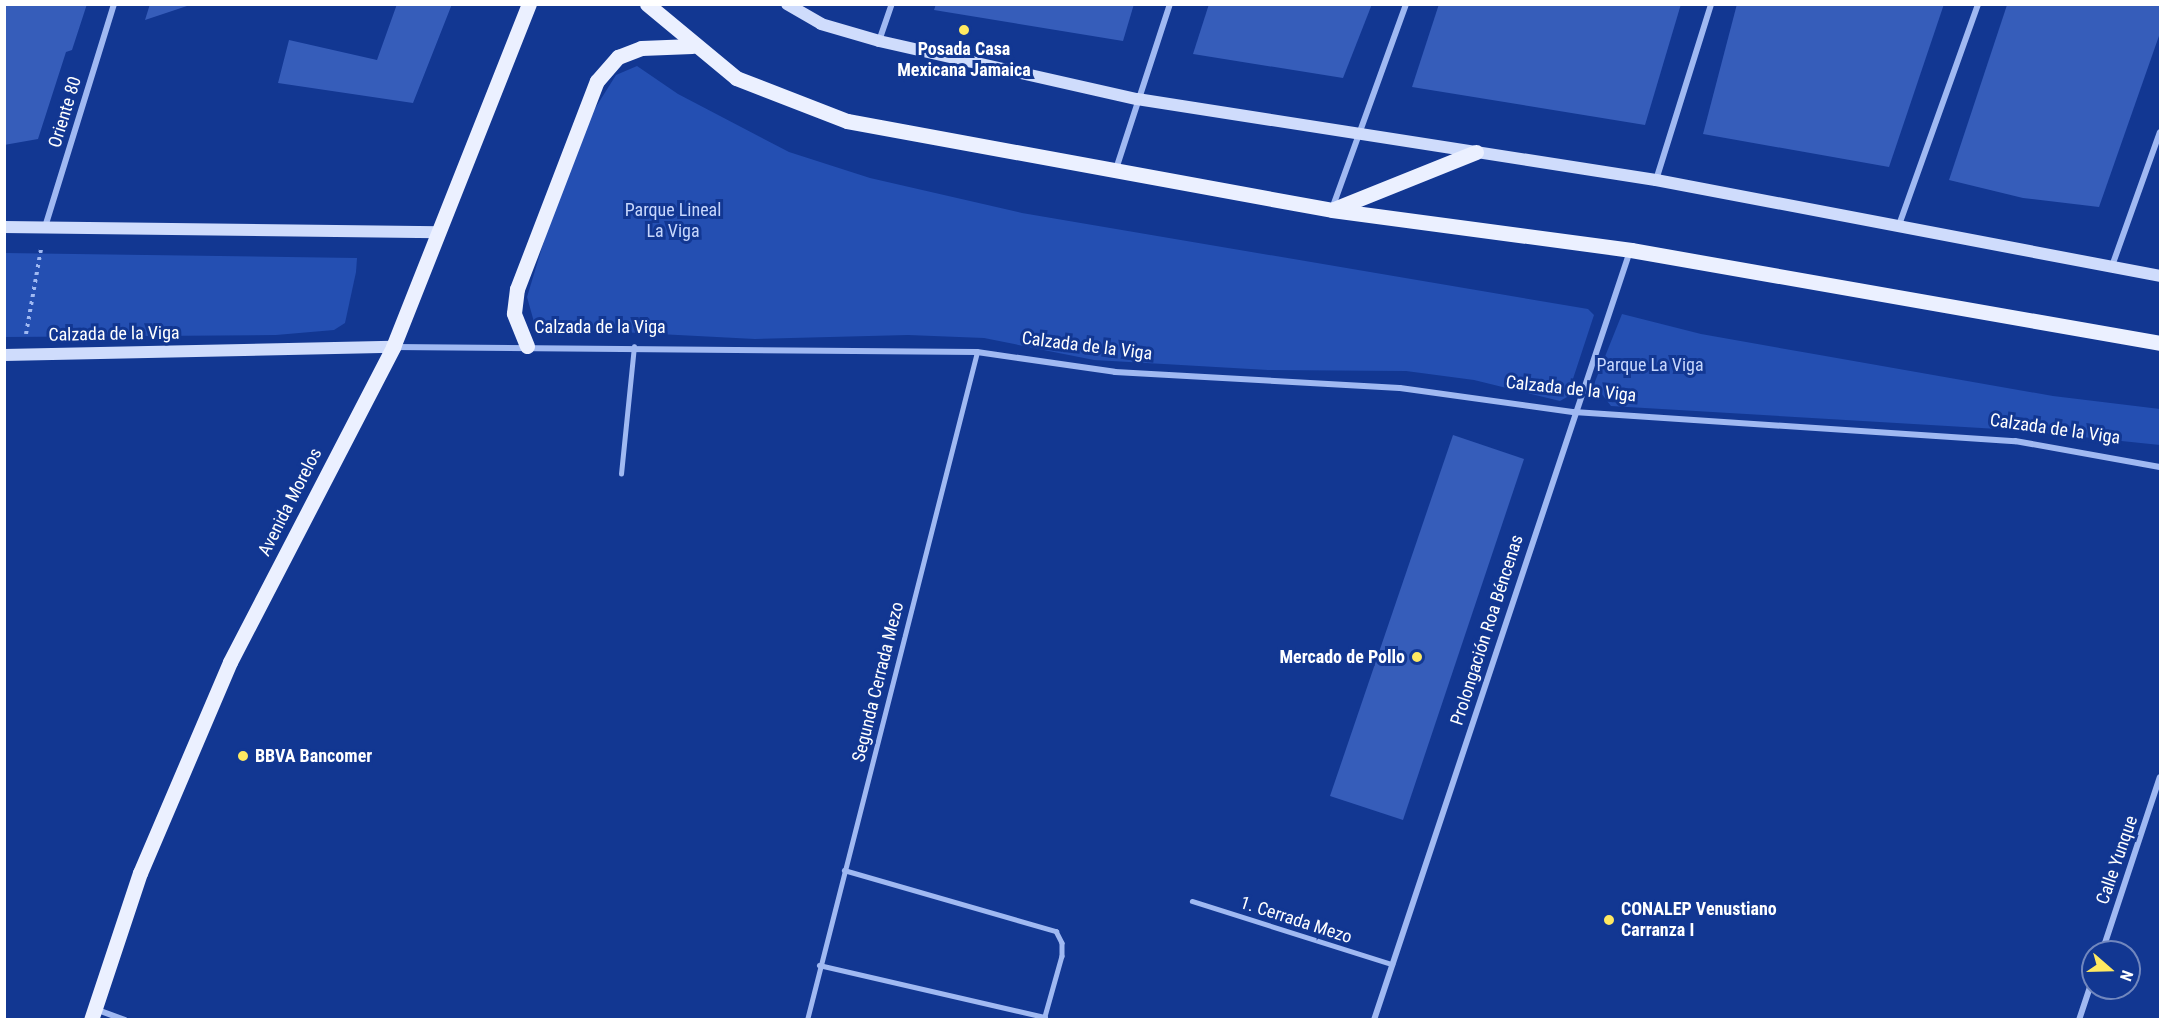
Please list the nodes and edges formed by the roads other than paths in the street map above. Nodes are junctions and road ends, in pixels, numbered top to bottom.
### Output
1 (114, 4) edge
2 (529, 4) edge
3 (646, 4) edge
4 (787, 4) edge
5 (892, 4) edge
6 (1170, 4) edge
7 (1406, 4) edge
8 (1711, 4) edge
9 (1978, 4) edge
10 (879, 41) junction
11 (692, 46) junction
12 (1137, 99) junction
13 (2160, 132) edge
14 (1362, 134) junction
15 (1476, 152) junction
16 (1116, 170) junction
17 (1656, 180) junction
18 (1332, 210) junction
19 (1899, 225) junction
20 (4, 228) edge
21 (45, 228) junction
22 (440, 232) junction
23 (1630, 250) junction
24 (2112, 266) junction
25 (2160, 276) edge
26 (2160, 343) edge
27 (528, 346) junction
28 (393, 347) junction
29 (634, 347) junction
30 (977, 352) junction
31 (4, 355) edge
32 (1574, 412) junction
33 (2160, 467) edge
34 (621, 474) dead end
35 (2160, 777) edge
36 (844, 870) junction
37 (1192, 901) dead end
38 (2106, 940) edge
39 (1392, 964) junction
40 (819, 965) junction
41 (2086, 1000) edge
42 (93, 1014) edge
43 (1044, 1018) edge
44 (125, 1020) edge
45 (807, 1020) edge
46 (1374, 1020) edge
47 (2079, 1020) edge

1 - 21 street, Oriente 80
2 - 22 main road, Avenida Morelos
3 - 11 main road
4 - 10 street
5 - 10 street
6 - 12 street
7 - 14 street
8 - 17 street
9 - 19 street
10 - 12 street
11 - 16 main road
11 - 27 main road
12 - 14 street
12 - 16 street
13 - 24 street
14 - 15 street
14 - 18 street
15 - 17 street
15 - 18 main road
16 - 18 main road
17 - 19 street
18 - 23 main road
19 - 24 street
20 - 21 street
21 - 22 street
22 - 28 main road, Avenida Morelos
23 - 26 main road
23 - 32 street, Prolongación Roa Béncenas
24 - 25 street
27 - 28 street, Calzada de la Viga
27 - 29 street, Calzada de la Viga
28 - 31 street, Calzada de la Viga
28 - 42 main road, Avenida Morelos
29 - 30 street, Calzada de la Viga
29 - 34 lane
30 - 32 street, Calzada de la Viga
30 - 36 lane, Segunda Cerrada Mezo
32 - 33 street, Calzada de la Viga
32 - 39 street, Prolongación Roa Béncenas
35 - 38 street, Calle Yunque
36 - 40 lane, Segunda Cerrada Mezo
36 - 43 lane
37 - 39 lane, 1. Cerrada Mezo
39 - 46 street, Prolongación Roa Béncenas
40 - 43 lane
40 - 45 lane, Segunda Cerrada Mezo
41 - 47 street
42 - 44 street

